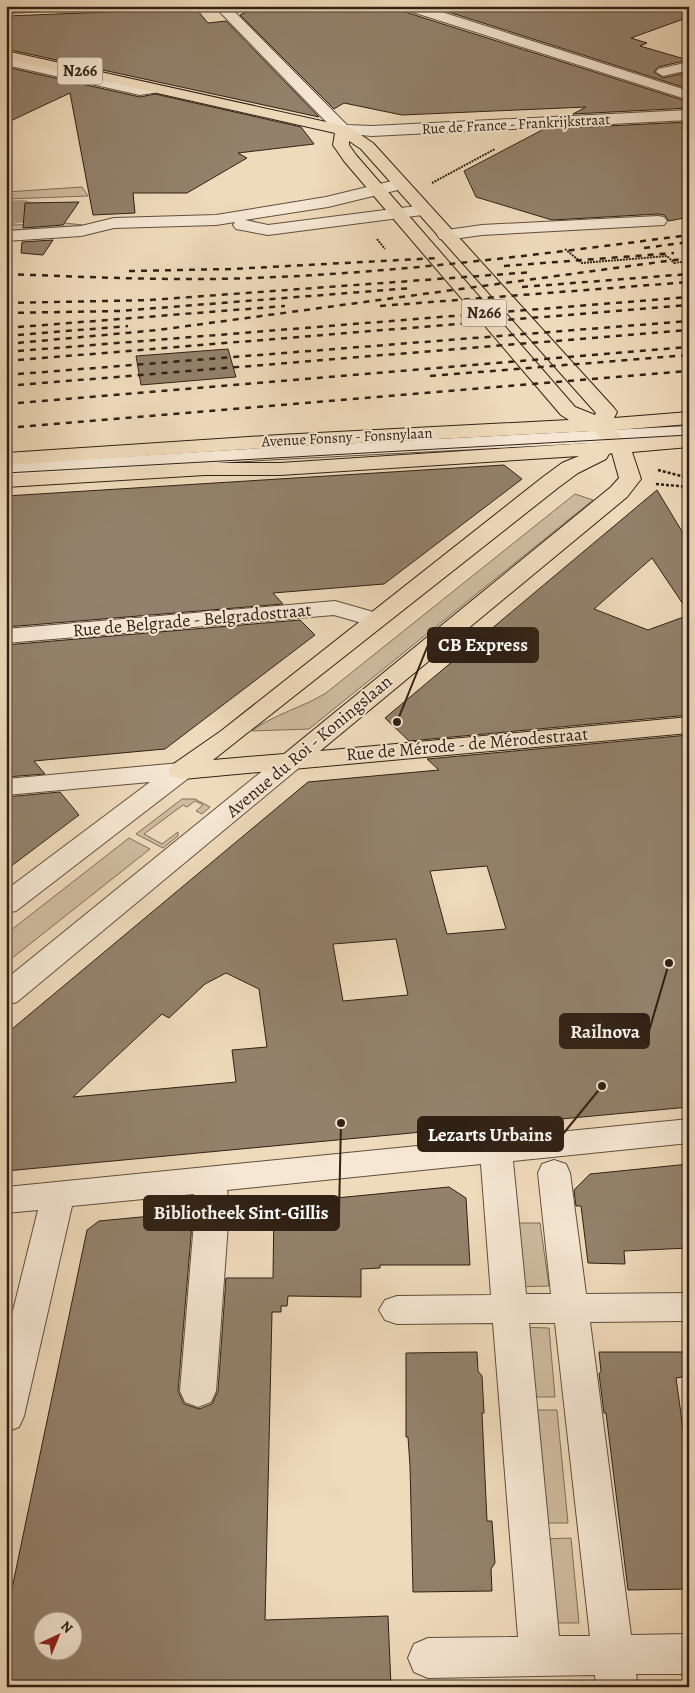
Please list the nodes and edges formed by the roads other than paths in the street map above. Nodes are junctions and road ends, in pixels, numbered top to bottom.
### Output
1 (70, 6) edge
2 (221, 6) edge
3 (408, 6) edge
4 (6, 9) edge
5 (6, 55) edge
6 (6, 61) edge
7 (689, 66) edge
8 (663, 72) dead end
9 (111, 85) junction
10 (154, 90) joint
11 (689, 96) edge
12 (689, 115) edge
13 (343, 130) junction
14 (400, 184) junction
15 (377, 188) junction
16 (424, 210) junction
17 (517, 210) dead end
18 (394, 215) junction
19 (216, 220) junction
20 (658, 221) dead end
21 (314, 230) dead end
22 (482, 230) junction
23 (446, 235) junction
24 (6, 236) edge
25 (689, 418) edge
26 (689, 432) edge
27 (610, 436) junction
28 (689, 441) edge
29 (6, 460) edge
30 (6, 470) edge
31 (6, 481) edge
32 (376, 620) junction
33 (6, 636) edge
34 (689, 725) edge
35 (291, 760) junction
36 (181, 771) junction
37 (6, 787) edge
38 (6, 904) edge
39 (6, 995) edge
40 (689, 1131) edge
41 (496, 1149) junction
42 (554, 1173) dead end
43 (210, 1181) junction
44 (58, 1195) junction
45 (6, 1200) edge
46 (687, 1307) dead end
47 (570, 1309) junction
48 (397, 1310) dead end
49 (510, 1310) junction
50 (198, 1391) dead end
51 (6, 1416) edge
52 (689, 1654) edge
53 (540, 1657) junction
54 (428, 1658) dead end
55 (615, 1671) edge

1 - 4 main road
2 - 13 street
3 - 11 street
5 - 9 main road, N266
6 - 9 street
7 - 8 street
9 - 10 street
10 - 13 main road, N266
12 - 13 street, Rue de France - Frankrijkstraat
13 - 14 main road, N266
13 - 15 main road, N266
14 - 15 street
14 - 16 main road, N266
15 - 18 main road, N266
15 - 19 street
16 - 18 street
16 - 23 main road, N266
17 - 22 street
18 - 19 street
18 - 21 street
18 - 27 main road, N266
19 - 24 street
20 - 22 street
22 - 23 street
23 - 27 main road, N266
25 - 27 main road, Avenue Fonsny - Fonsnylaan
26 - 27 street, Avenue Fonsny - Fonsnylaan
27 - 28 main road, Avenue Fonsny - Fonsnylaan
27 - 29 main road, Avenue Fonsny - Fonsnylaan
27 - 30 street, Avenue Fonsny - Fonsnylaan
27 - 31 main road, Avenue Fonsny - Fonsnylaan
27 - 32 main road
27 - 35 main road, Avenue du Roi - Koningslaan
32 - 33 street, Rue de Belgrade - Belgradostraat
32 - 36 main road
34 - 35 main road, Rue de Mérode - de Mérodestraat
35 - 36 main road, Rue de Mérode - de Mérodestraat
35 - 39 street, Avenue du Roi - Koningslaan
36 - 37 street, Rue de Mérode - de Mérodestraat
36 - 38 street
40 - 41 street
41 - 43 street
41 - 49 street
42 - 47 street
43 - 44 street
43 - 50 street
44 - 45 street
44 - 51 street
46 - 47 street
47 - 49 street
47 - 55 street
48 - 49 street
49 - 53 street
52 - 55 street
53 - 54 street
53 - 55 street

